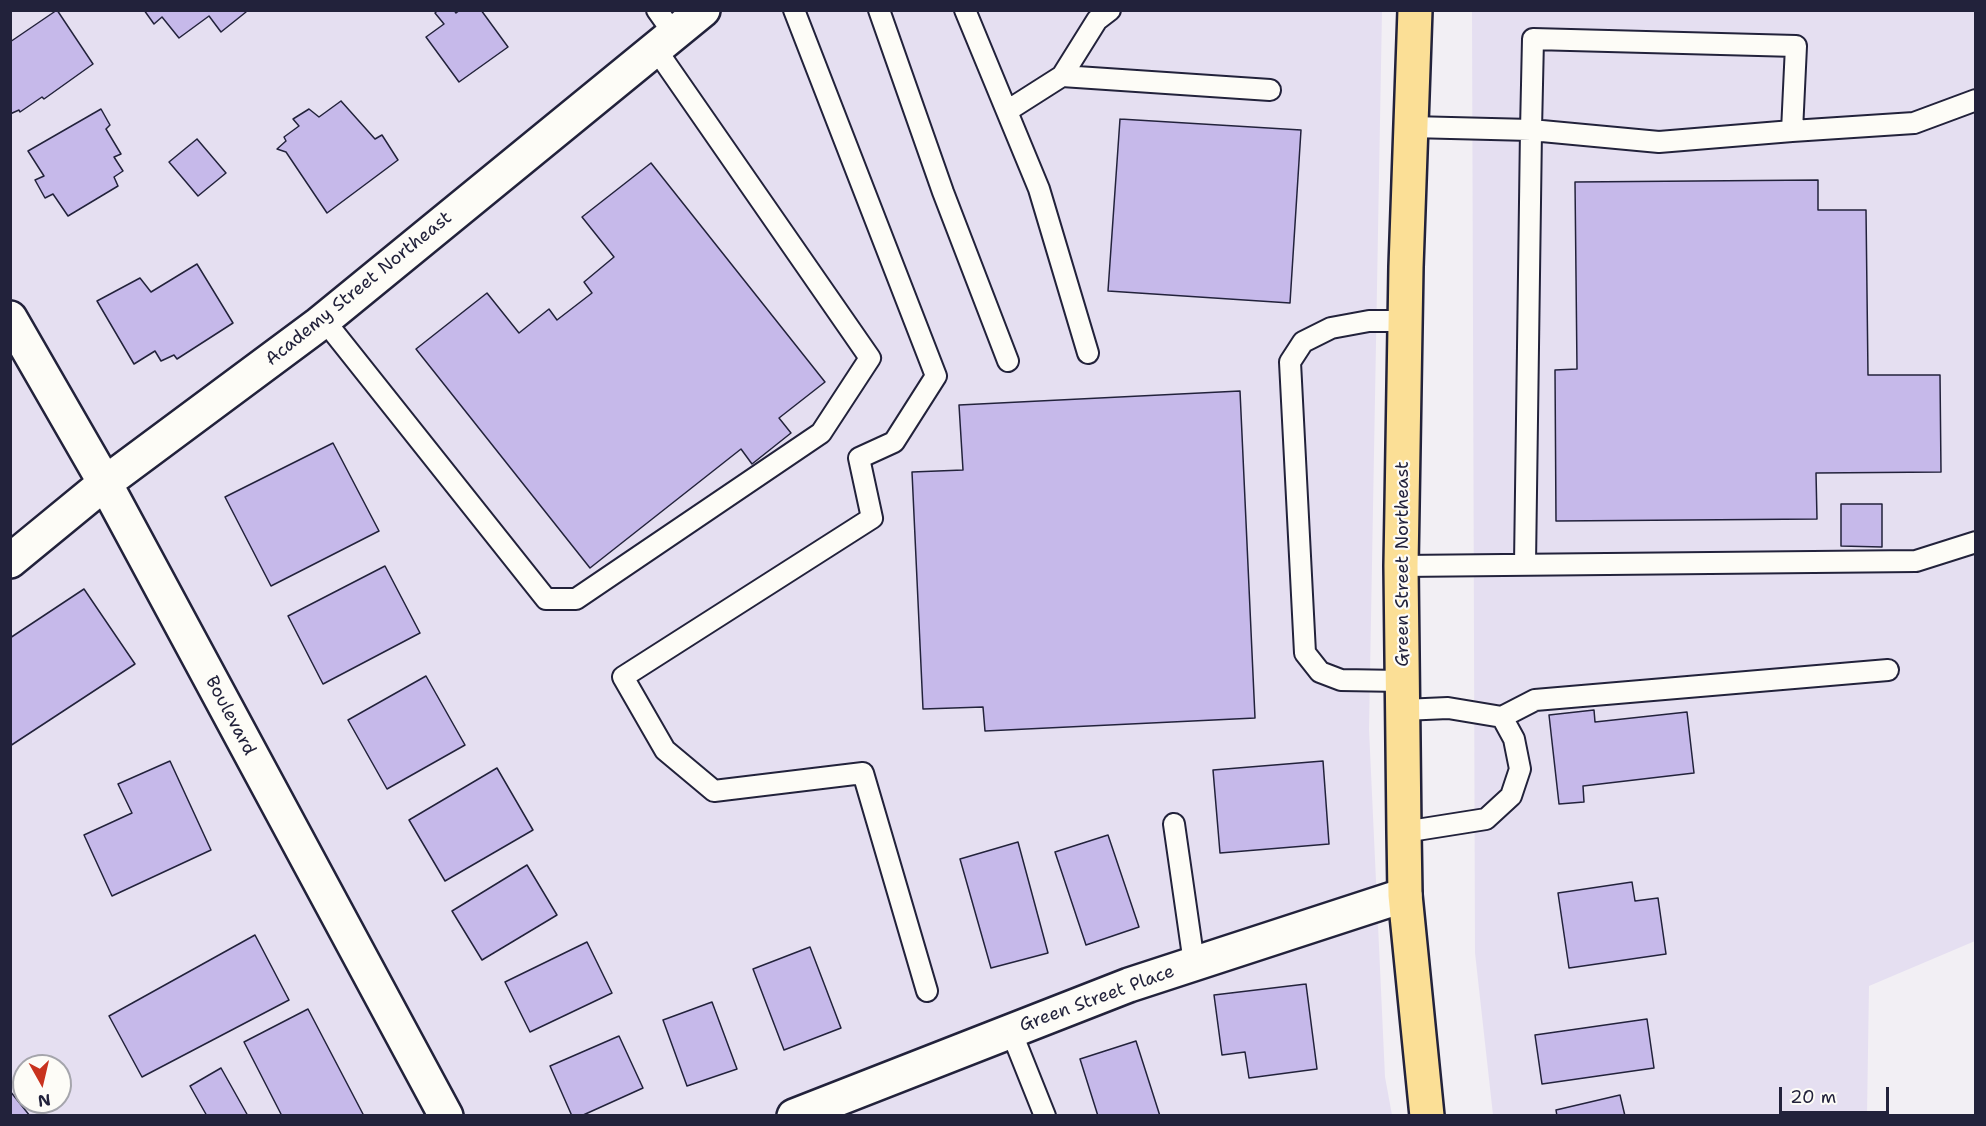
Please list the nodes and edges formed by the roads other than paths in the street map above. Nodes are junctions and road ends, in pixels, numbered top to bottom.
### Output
1 (703, 10) edge
2 (794, 10) edge
3 (879, 10) edge
4 (965, 10) edge
5 (1110, 10) edge
6 (1415, 10) edge
7 (662, 31) edge
8 (1062, 76) junction
9 (1270, 90) dead end
10 (1976, 100) edge
11 (1007, 111) junction
12 (1411, 127) junction
13 (1531, 130) junction
14 (1792, 131) junction
15 (10, 318) edge
16 (324, 320) junction
17 (1405, 321) junction
18 (1088, 353) dead end
19 (1008, 361) dead end
20 (105, 483) junction
21 (1976, 542) edge
22 (10, 561) edge
23 (1525, 564) junction
24 (1401, 566) junction
25 (1888, 670) dead end
26 (1402, 696) junction
27 (1502, 717) junction
28 (1174, 824) dead end
29 (1404, 831) junction
30 (1405, 895) junction
31 (1194, 963) junction
32 (927, 991) dead end
33 (1011, 1030) junction
34 (446, 1116) edge
35 (794, 1116) edge
36 (1045, 1116) edge
37 (1428, 1116) edge

1 - 7 street, Academy Street Northeast
2 - 32 lane
3 - 19 lane
4 - 11 lane
5 - 8 lane
6 - 12 highway, Green Street Northeast
7 - 16 street, Academy Street Northeast
7 - 16 lane
8 - 9 lane
8 - 11 lane
10 - 14 lane
11 - 18 lane
12 - 13 lane
12 - 17 highway, Green Street Northeast
13 - 14 lane
13 - 14 lane
13 - 23 lane
15 - 20 street, Boulevard
16 - 20 street, Academy Street Northeast
17 - 24 highway, Green Street Northeast
17 - 26 lane
20 - 22 street, Academy Street Northeast
20 - 34 street, Boulevard
21 - 23 lane
23 - 24 lane
24 - 26 highway, Green Street Northeast
25 - 27 lane
26 - 27 lane
26 - 29 highway, Green Street Northeast
27 - 29 lane
28 - 31 lane
29 - 30 highway, Green Street Northeast
30 - 31 street, Green Street Place
30 - 37 highway, Green Street Northeast
31 - 33 street, Green Street Place
33 - 35 street, Green Street Place
33 - 36 lane

